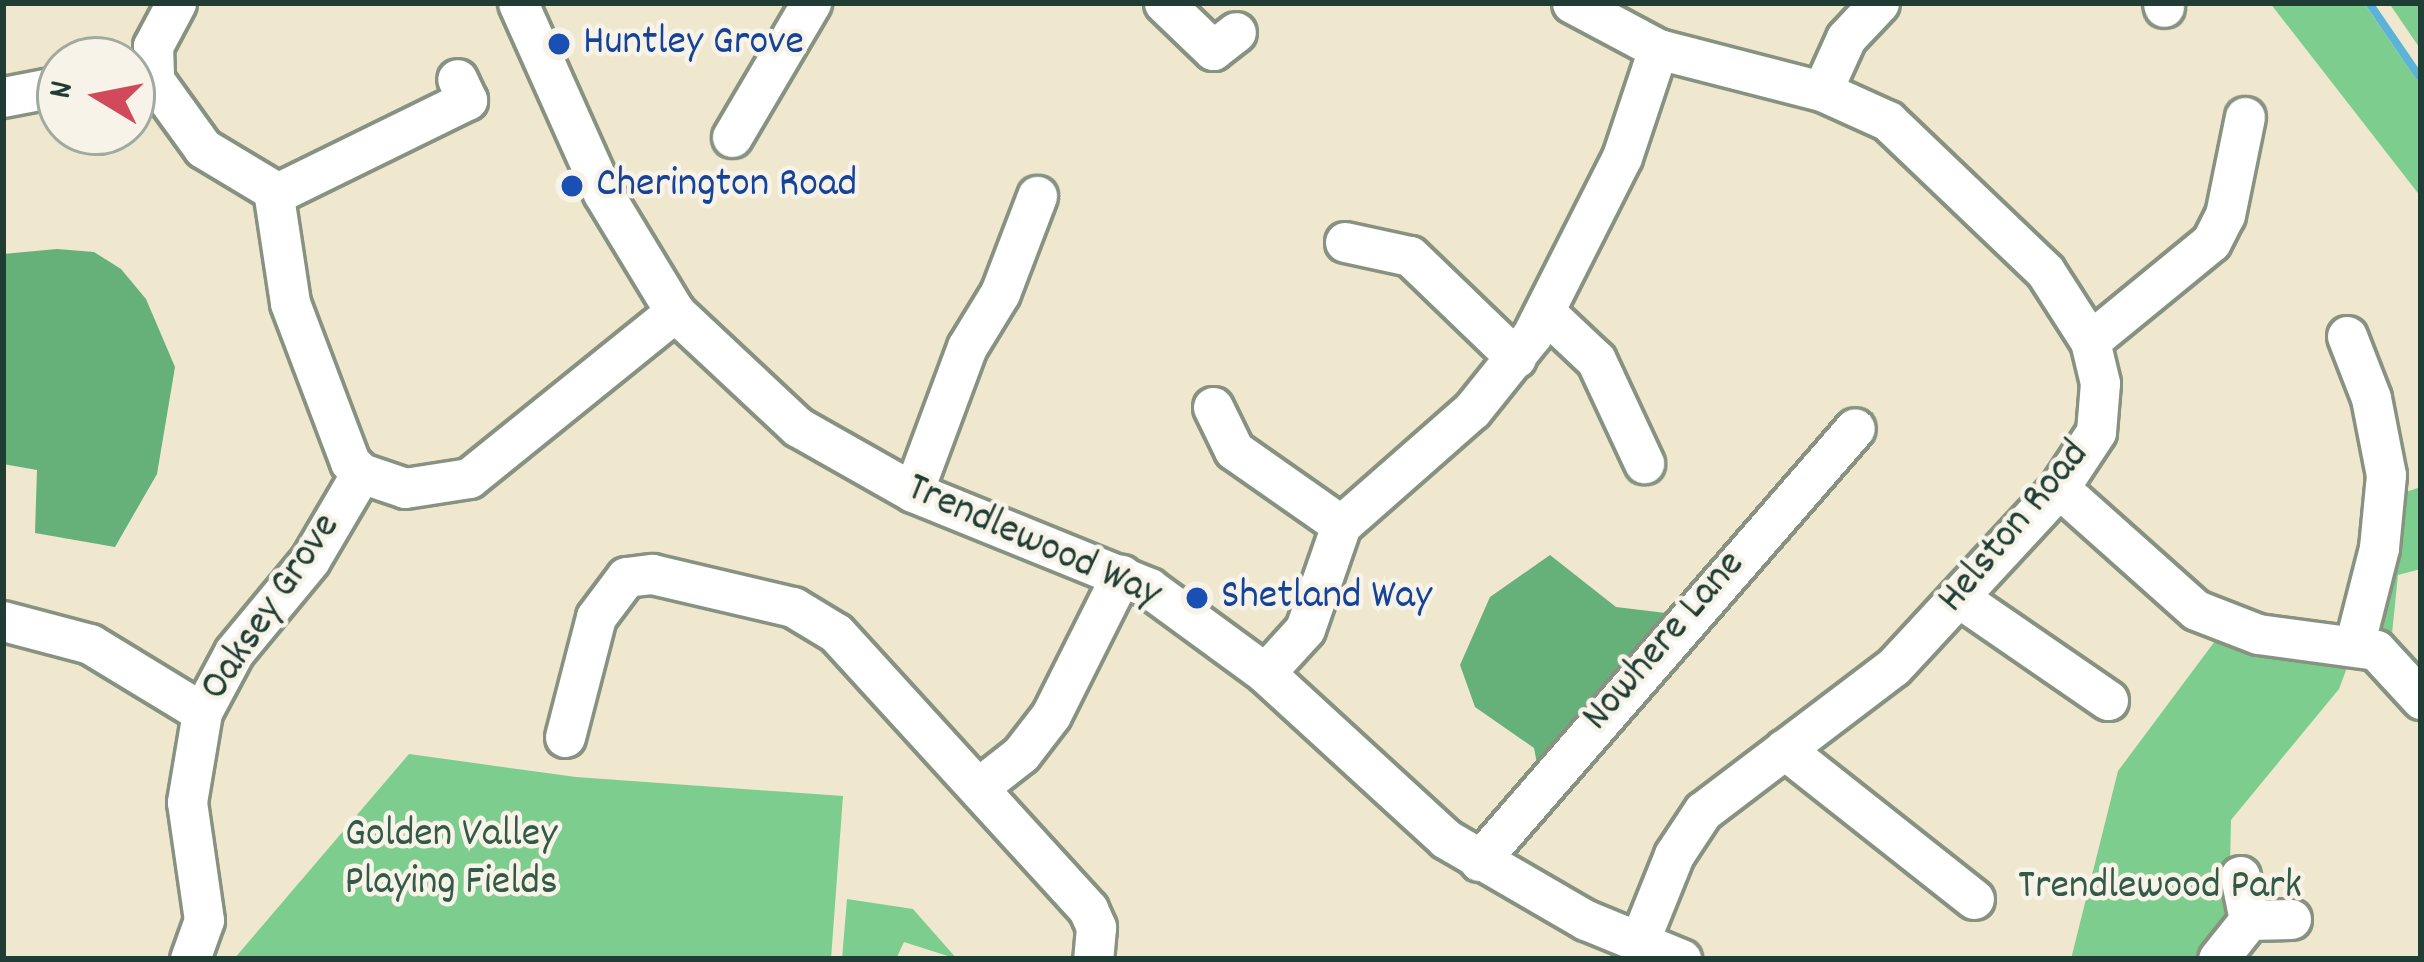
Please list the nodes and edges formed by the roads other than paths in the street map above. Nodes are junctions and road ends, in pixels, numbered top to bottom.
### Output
1 (176, 3) edge
2 (518, 3) edge
3 (811, 3) edge
4 (1164, 3) edge
5 (1572, 3) edge
6 (1879, 3) edge
7 (1236, 32) dead end
8 (156, 40) edge
9 (1658, 49) junction
10 (457, 79) dead end
11 (156, 90) edge
12 (36, 91) edge
13 (1822, 92) junction
14 (3, 97) edge
15 (2246, 118) dead end
16 (728, 142) dead end
17 (275, 194) junction
18 (1040, 220) dead end
19 (1345, 242) dead end
20 (675, 312) junction
21 (1545, 312) junction
22 (2090, 341) junction
23 (2366, 354) dead end
24 (1516, 358) junction
25 (1208, 428) dead end
26 (1855, 428) dead end
27 (1644, 463) dead end
28 (362, 473) junction
29 (2059, 488) junction
30 (914, 492) junction
31 (1341, 525) junction
32 (1120, 575) junction
33 (1958, 597) junction
34 (3, 621) edge
35 (2355, 643) junction
36 (1264, 673) junction
37 (2421, 699) edge
38 (2108, 700) dead end
39 (202, 712) junction
40 (566, 737) dead end
41 (1784, 749) junction
42 (979, 787) junction
43 (1479, 861) junction
44 (2240, 876) dead end
45 (1953, 894) dead end
46 (2249, 920) junction
47 (2291, 920) dead end
48 (1639, 942) junction
49 (190, 959) edge
50 (1093, 959) edge
51 (1681, 959) edge
52 (2218, 959) edge

1 - 8 street
2 - 20 street, Trendlewood Way
3 - 16 street
4 - 7 street
5 - 9 street, Helston Road
6 - 13 street
9 - 13 street, Helston Road
9 - 21 street
10 - 17 street
11 - 17 street
12 - 14 street
13 - 22 street, Helston Road
15 - 22 street
17 - 28 street
18 - 30 street
19 - 24 street
20 - 28 street
20 - 30 street, Trendlewood Way
21 - 24 street
21 - 27 street
22 - 29 street, Helston Road
23 - 35 street
24 - 31 street
25 - 31 street
26 - 43 street, Nowhere Lane
28 - 39 street, Oaksey Grove
29 - 33 street, Helston Road
29 - 35 street
30 - 32 street, Trendlewood Way
31 - 36 street
32 - 36 street, Trendlewood Way
32 - 42 street
33 - 38 street
33 - 41 street, Helston Road
34 - 39 street
35 - 37 street
36 - 43 street, Trendlewood Way
39 - 49 street, Oaksey Grove
40 - 42 street
41 - 45 street
41 - 48 street, Helston Road
42 - 50 street
43 - 48 street, Trendlewood Way
44 - 46 street
46 - 47 street
46 - 52 street
48 - 51 street, Trendlewood Way

